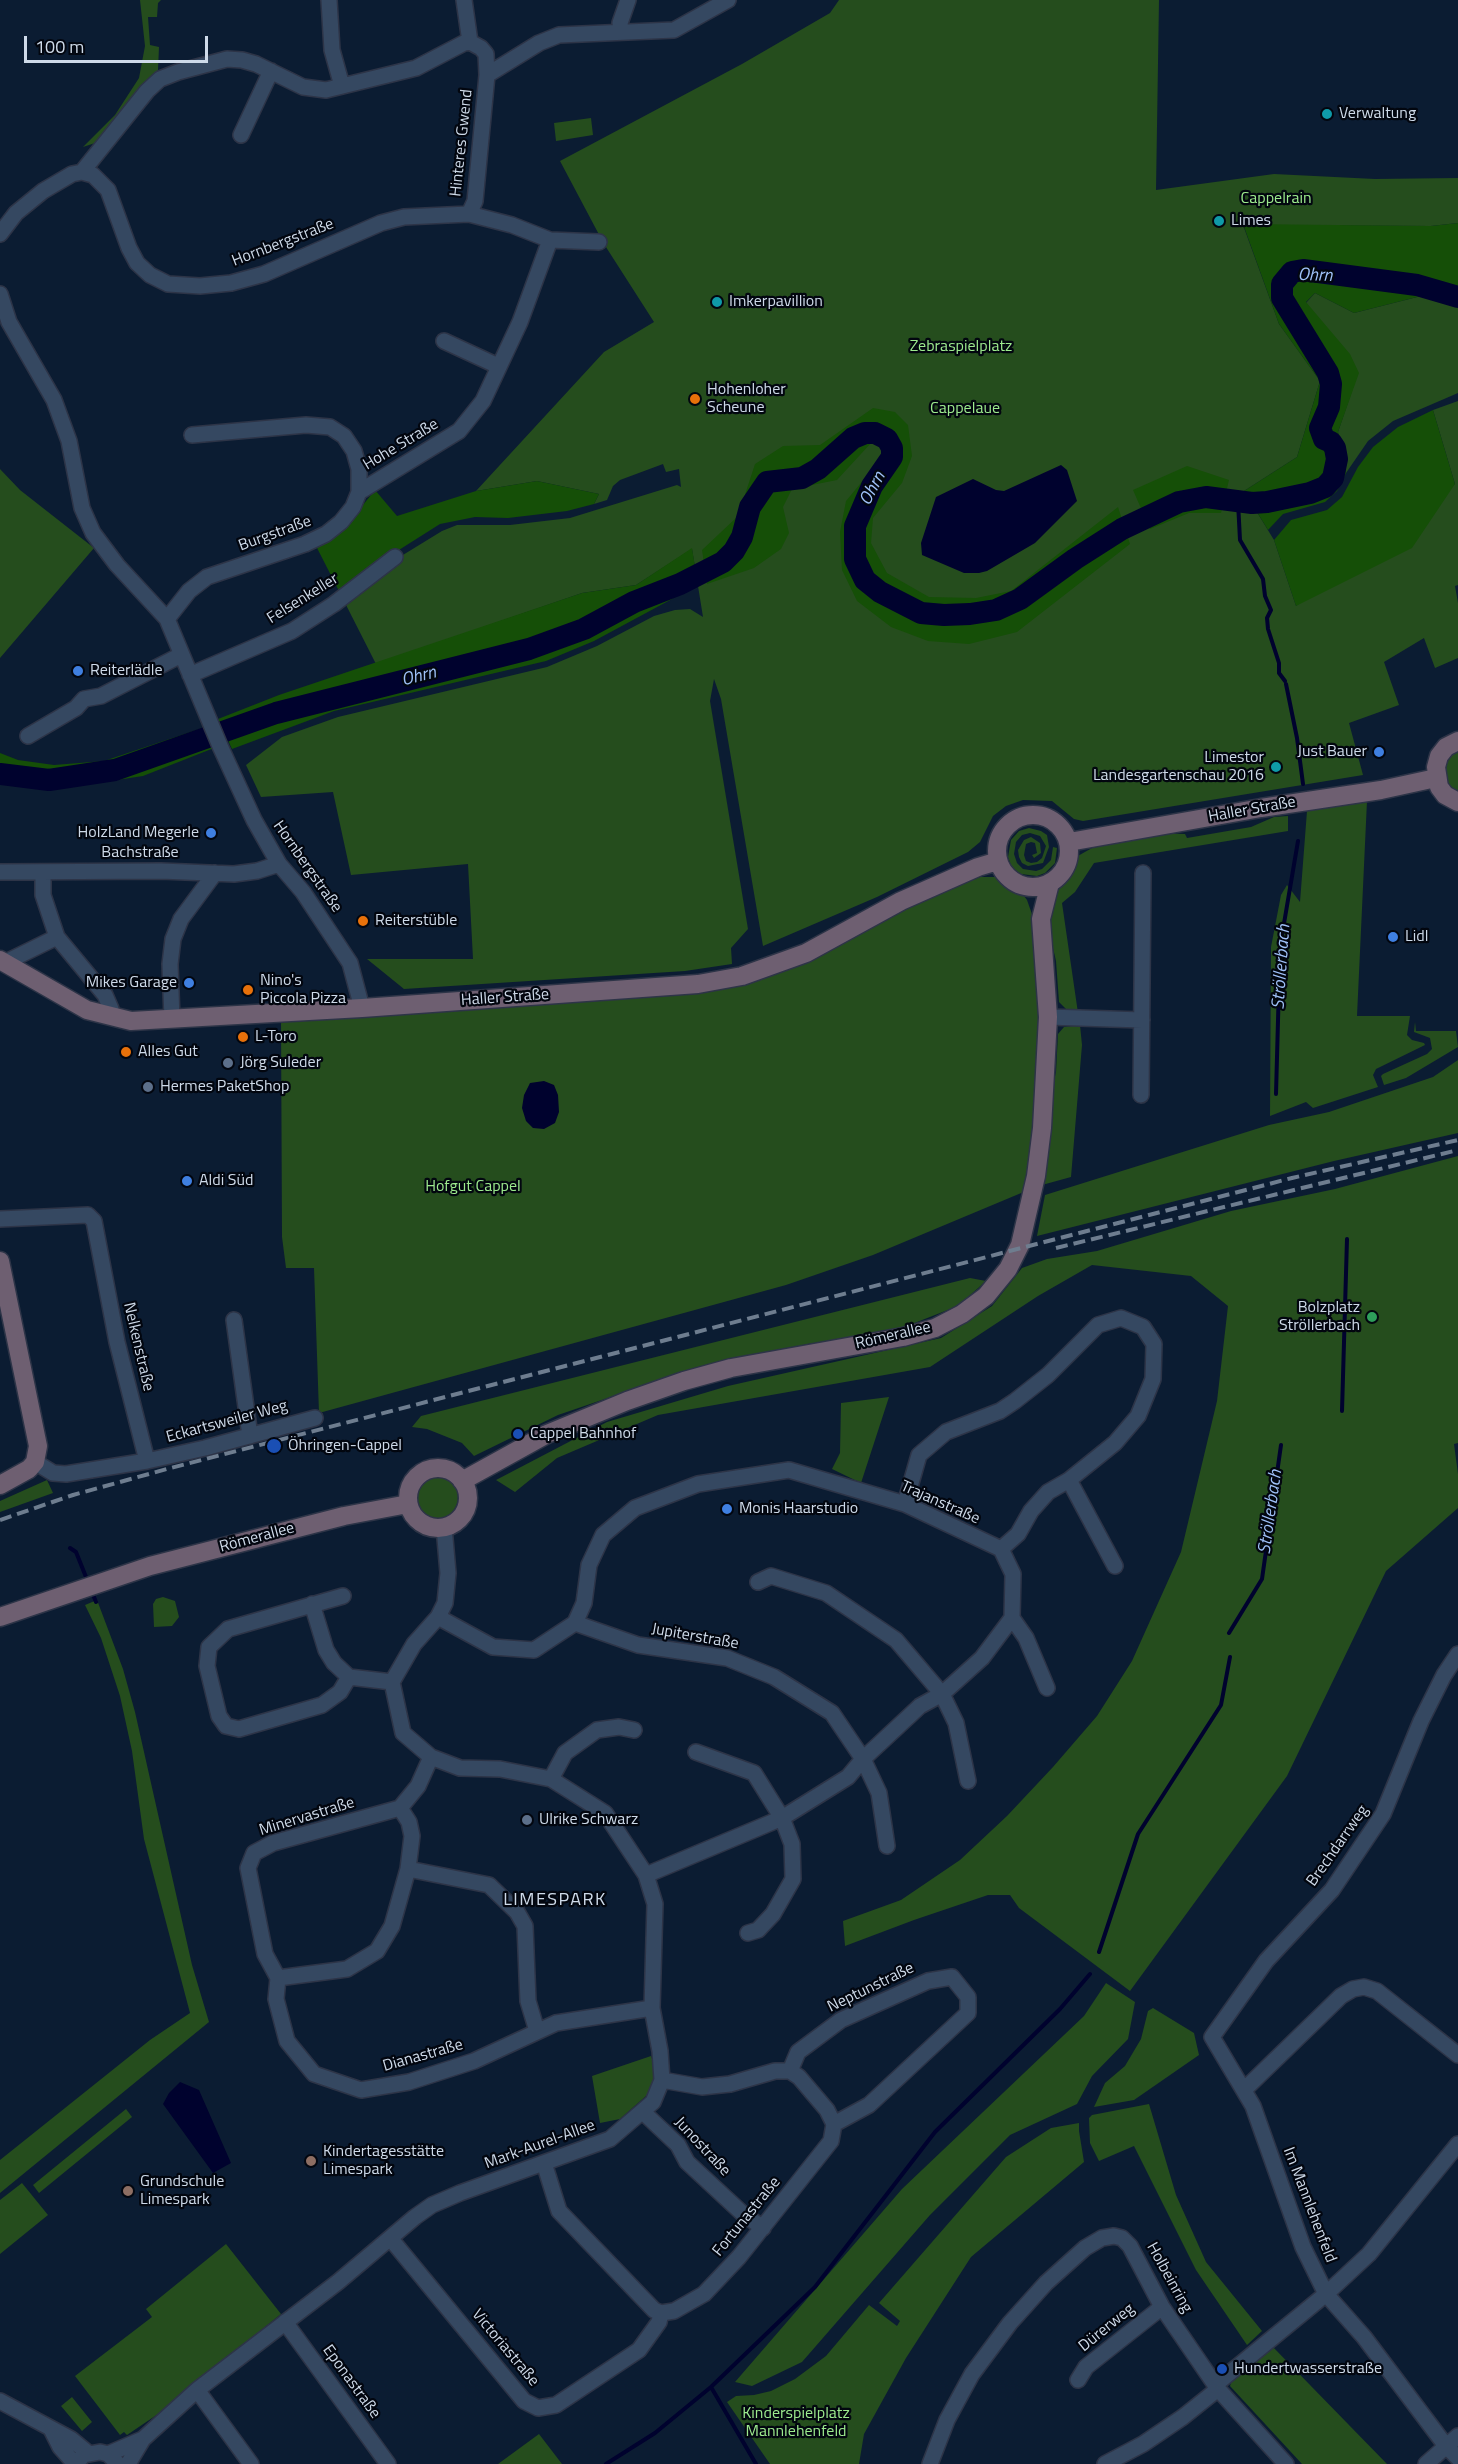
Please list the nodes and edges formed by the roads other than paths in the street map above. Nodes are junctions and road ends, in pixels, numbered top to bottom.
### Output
1 (329, 0) edge
2 (464, 0) edge
3 (628, 0) edge
4 (728, 0) edge
5 (621, 32) junction
6 (470, 42) junction
7 (271, 71) junction
8 (487, 75) junction
9 (342, 86) junction
10 (241, 135) dead end
11 (82, 172) junction
12 (469, 214) junction
13 (0, 234) edge
14 (550, 240) junction
15 (599, 242) dead end
16 (0, 294) edge
17 (444, 340) dead end
18 (498, 366) junction
19 (192, 435) dead end
20 (359, 492) junction
21 (395, 557) dead end
22 (167, 620) junction
23 (181, 655) junction
24 (190, 675) junction
25 (28, 736) dead end
26 (1458, 741) edge
27 (1436, 778) junction
28 (1458, 802) edge
29 (1069, 842) junction
30 (998, 861) junction
31 (279, 864) junction
32 (0, 872) edge
33 (42, 872) junction
34 (215, 873) junction
35 (1143, 873) dead end
36 (1050, 883) junction
37 (1026, 886) junction
38 (1041, 919) junction
39 (57, 937) junction
40 (2, 962) edge
41 (362, 1008) junction
42 (110, 1016) junction
43 (1048, 1017) junction
44 (172, 1019) junction
45 (1142, 1020) junction
46 (1141, 1095) dead end
47 (0, 1219) edge
48 (0, 1261) edge
49 (234, 1320) dead end
50 (315, 1418) dead end
51 (250, 1436) junction
52 (147, 1461) junction
53 (35, 1462) junction
54 (1069, 1480) junction
55 (462, 1481) junction
56 (0, 1485) edge
57 (408, 1503) junction
58 (905, 1504) junction
59 (444, 1527) junction
60 (1001, 1549) junction
61 (1115, 1566) dead end
62 (758, 1582) dead end
63 (343, 1596) dead end
64 (312, 1604) junction
65 (0, 1617) edge
66 (438, 1617) junction
67 (1012, 1618) junction
68 (575, 1623) junction
69 (1458, 1654) edge
70 (349, 1677) junction
71 (392, 1682) junction
72 (1047, 1688) dead end
73 (942, 1694) junction
74 (634, 1730) dead end
75 (696, 1752) dead end
76 (431, 1756) junction
77 (863, 1759) junction
78 (551, 1779) junction
79 (968, 1781) dead end
80 (400, 1808) junction
81 (782, 1818) junction
82 (887, 1846) dead end
83 (408, 1869) junction
84 (646, 1875) junction
85 (748, 1933) dead end
86 (278, 1978) junction
87 (652, 2008) junction
88 (537, 2031) junction
89 (1212, 2037) joint
90 (1458, 2055) edge
91 (790, 2071) junction
92 (662, 2080) junction
93 (1245, 2089) junction
94 (643, 2112) junction
95 (834, 2124) junction
96 (1458, 2144) edge
97 (544, 2163) junction
98 (763, 2228) junction
99 (390, 2238) junction
100 (1326, 2294) junction
101 (1162, 2307) junction
102 (662, 2313) junction
103 (285, 2322) junction
104 (1078, 2380) dead end
105 (1216, 2387) junction
106 (197, 2390) junction
107 (0, 2401) edge
108 (51, 2428) junction
109 (1458, 2436) edge
110 (143, 2439) junction
111 (1446, 2446) junction
112 (88, 2454) junction
113 (1458, 2458) edge
114 (113, 2459) edge
115 (75, 2464) edge
116 (128, 2464) edge
117 (251, 2464) edge
118 (388, 2464) edge
119 (930, 2464) edge
120 (1105, 2464) edge
121 (1285, 2464) edge
122 (1426, 2464) edge

1 - 9 street
2 - 6 street
3 - 5 street
4 - 5 street, Hinteres Gwend
5 - 8 street, Hinteres Gwend
6 - 8 street, Hinteres Gwend
6 - 9 street
7 - 9 street
7 - 10 street
7 - 11 street
8 - 12 street, Hinteres Gwend
11 - 12 street, Hornbergstraße
11 - 13 street
12 - 14 street, Hornbergstraße
14 - 15 street
14 - 18 street, Hohe Straße
16 - 22 street
17 - 18 street
18 - 20 street, Hohe Straße
19 - 20 street
20 - 22 street, Burgstraße
21 - 24 street, Felsenkeller
22 - 23 street
23 - 24 street
23 - 25 street
24 - 31 street, Hornbergstraße
26 - 27 street
27 - 28 street
27 - 29 street, Haller Straße
29 - 30 street
29 - 36 street
30 - 37 street
30 - 41 street, Haller Straße
31 - 34 street, Bachstraße
31 - 41 street, Hornbergstraße
32 - 33 street, Bachstraße
33 - 34 street, Bachstraße
33 - 39 street
34 - 44 street
35 - 45 street
36 - 37 street
36 - 38 street, Römerallee
37 - 38 street, Römerallee
38 - 43 street, Römerallee
39 - 40 street
39 - 42 street
40 - 42 street, Haller Straße
41 - 44 street, Haller Straße
42 - 44 street, Haller Straße
43 - 45 street
43 - 55 street, Römerallee
45 - 46 street
47 - 52 street, Nelkenstraße
48 - 53 street
49 - 51 street
50 - 51 street, Eckartsweiler Weg
51 - 52 street, Eckartsweiler Weg
52 - 53 street
53 - 56 street
54 - 58 street
54 - 60 street
54 - 61 street
55 - 57 street
55 - 59 street
57 - 59 street
57 - 65 street, Römerallee
58 - 60 street, Trajanstraße
58 - 68 street, Trajanstraße
59 - 66 street
60 - 67 street
62 - 73 street
63 - 64 street
64 - 70 street
64 - 70 street
66 - 68 street
66 - 71 street
67 - 72 street
67 - 73 street
68 - 77 street, Jupiterstraße
69 - 89 street, Brechdarrweg
70 - 71 street
71 - 76 street
73 - 77 street
73 - 79 street
74 - 78 street
75 - 81 street
76 - 78 street
76 - 80 street
77 - 81 street
77 - 82 street, Jupiterstraße
78 - 84 street
80 - 83 street
80 - 86 street, Minervastraße
81 - 84 street
81 - 85 street
83 - 86 street
83 - 88 street
84 - 87 street
86 - 88 street, Dianastraße
87 - 88 street, Dianastraße
87 - 92 street
89 - 93 street, Im Mannlehenfeld
90 - 93 street
91 - 92 street
91 - 95 street
91 - 95 street, Neptunstraße
92 - 94 street, Mark-Aurel-Allee
93 - 100 street, Im Mannlehenfeld
94 - 97 street, Mark-Aurel-Allee
94 - 98 street, Junostraße
95 - 98 street, Fortunastraße
96 - 100 street
97 - 99 street, Mark-Aurel-Allee
97 - 102 street
98 - 102 street, Fortunastraße
99 - 102 street, Victoriastraße
99 - 103 street, Mark-Aurel-Allee
100 - 105 street
100 - 111 street, Im Mannlehenfeld
101 - 104 street, Dürerweg
101 - 105 street, Holbeinring
101 - 119 street, Holbeinring
103 - 106 street, Mark-Aurel-Allee
103 - 118 street, Eponastraße
105 - 120 street
105 - 121 street, Holbeinring
106 - 110 street, Mark-Aurel-Allee
106 - 117 street
107 - 108 street
108 - 112 street
108 - 115 street
109 - 111 street
110 - 114 street, Mark-Aurel-Allee
110 - 116 street, Mark-Aurel-Allee
111 - 113 street, Im Mannlehenfeld
111 - 122 street
112 - 114 street
112 - 115 street

